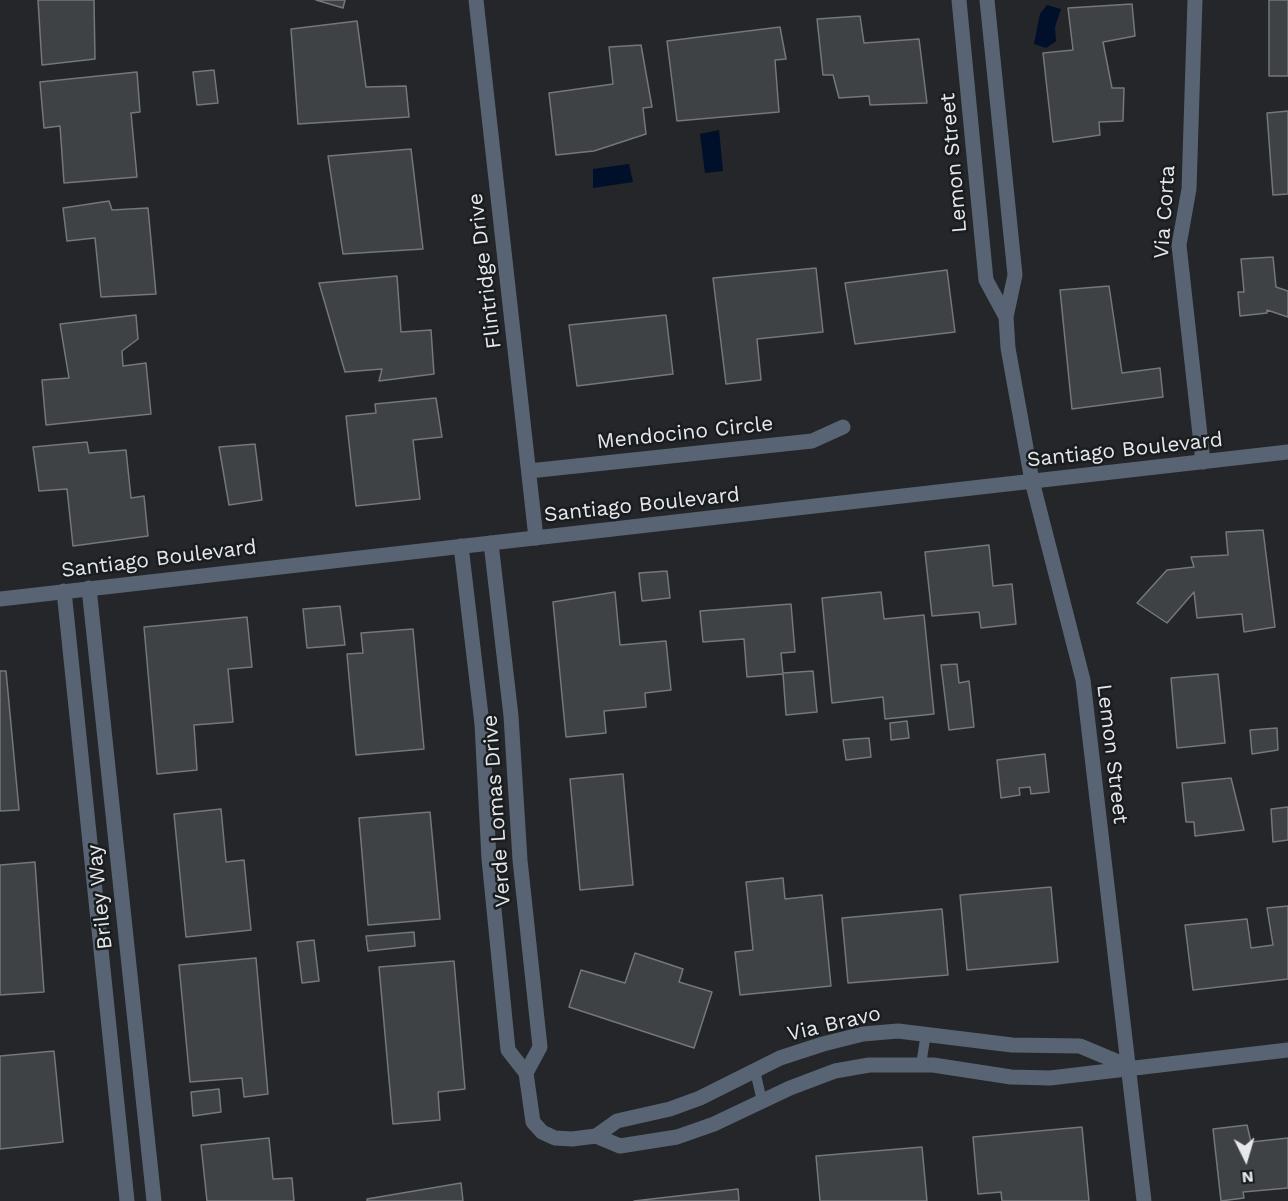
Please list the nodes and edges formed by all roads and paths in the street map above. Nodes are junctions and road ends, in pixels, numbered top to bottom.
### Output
1 (476, 0) edge
2 (959, 0) edge
3 (987, 0) edge
4 (1195, 0) edge
5 (1006, 317) junction
6 (843, 427) dead end
7 (1288, 453) edge
8 (1203, 462) junction
9 (530, 471) junction
10 (1032, 482) junction
11 (536, 538) junction
12 (491, 543) junction
13 (461, 546) junction
14 (89, 588) junction
15 (64, 591) junction
16 (0, 599) edge
17 (105, 738) junction
18 (79, 741) junction
19 (134, 1011) junction
20 (107, 1015) junction
21 (926, 1033) junction
22 (1288, 1050) edge
23 (921, 1065) junction
24 (1130, 1067) junction
25 (755, 1071) junction
26 (526, 1073) junction
27 (762, 1101) junction
28 (542, 1131) joint
29 (596, 1136) junction
30 (127, 1201) edge
31 (154, 1201) edge
32 (1144, 1201) edge

1 - 9 street, Flintridge Drive
2 - 5 street, Lemon Street
3 - 5 street, Lemon Street
4 - 8 street, Via Corta
5 - 10 street, Lemon Street
6 - 9 street, Mendocino Circle
7 - 8 street, Santiago Boulevard
8 - 10 street, Santiago Boulevard
9 - 11 street, Flintridge Drive
10 - 11 street, Santiago Boulevard
10 - 24 street, Lemon Street
11 - 12 street, Santiago Boulevard
12 - 13 street, Santiago Boulevard
12 - 26 street, Verde Lomas Drive
13 - 14 street, Santiago Boulevard
13 - 26 street, Verde Lomas Drive
14 - 15 street, Santiago Boulevard
14 - 17 street, Briley Way
15 - 16 street, Santiago Boulevard
15 - 18 street, Briley Way
17 - 18 street
17 - 19 street, Briley Way
18 - 20 street, Briley Way
19 - 20 street
19 - 31 street, Briley Way
20 - 30 street, Briley Way
21 - 23 lane
21 - 24 street, Via Bravo
21 - 25 street, Via Bravo
22 - 24 street, Via Bravo
23 - 24 street, Via Bravo
23 - 27 street, Via Bravo
24 - 32 street, Lemon Street
25 - 27 lane
25 - 29 street, Via Bravo
26 - 28 street, Verde Lomas Drive
27 - 29 street, Via Bravo
28 - 29 street, Via Bravo

